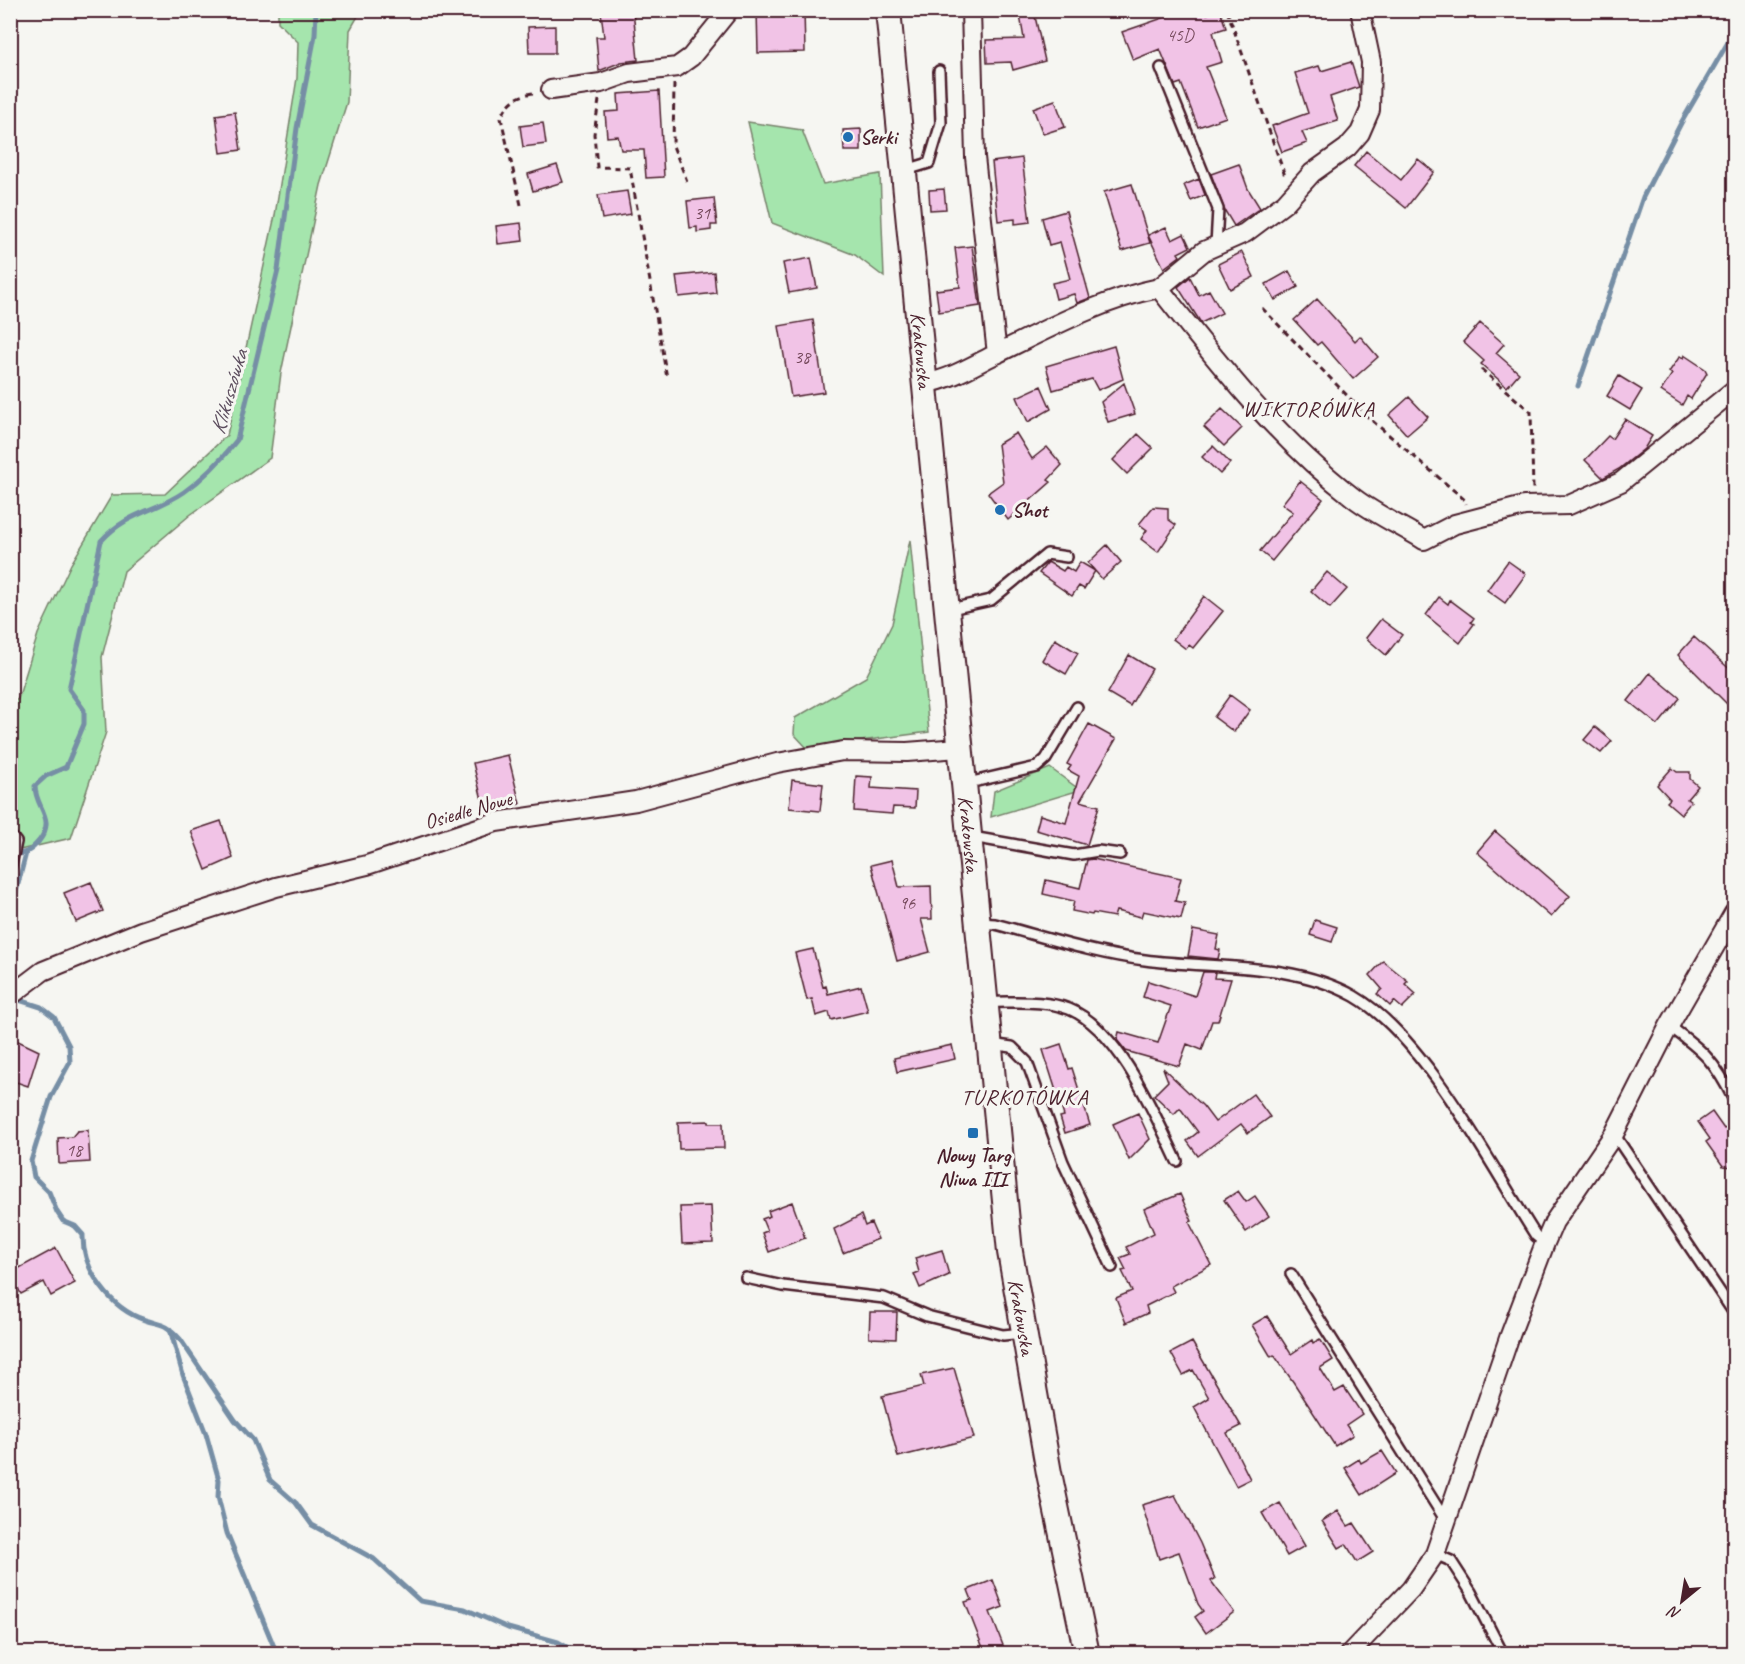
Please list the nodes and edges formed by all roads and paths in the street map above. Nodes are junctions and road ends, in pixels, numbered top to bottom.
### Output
1 (729, 10) edge
2 (888, 10) edge
3 (971, 10) edge
4 (1227, 10) edge
5 (1360, 10) edge
6 (677, 67) junction
7 (1161, 68) dead end
8 (939, 71) dead end
9 (601, 83) junction
10 (551, 90) joint
11 (903, 171) junction
12 (687, 182) dead end
13 (1293, 195) junction
14 (521, 205) dead end
15 (1216, 245) junction
16 (1159, 288) junction
17 (1262, 308) dead end
18 (997, 354) junction
19 (1481, 369) dead end
20 (667, 378) dead end
21 (924, 384) junction
22 (1734, 390) edge
23 (1531, 506) junction
24 (1468, 521) junction
25 (1067, 557) dead end
26 (946, 610) junction
27 (1077, 707) dead end
28 (959, 748) junction
29 (962, 784) junction
30 (10, 836) edge
31 (967, 836) junction
32 (1120, 854) dead end
33 (10, 869) edge
34 (1734, 913) edge
35 (976, 923) junction
36 (12, 994) edge
37 (983, 1002) junction
38 (1669, 1026) junction
39 (988, 1044) junction
40 (1734, 1100) edge
41 (1614, 1134) junction
42 (1177, 1161) dead end
43 (1545, 1242) junction
44 (1112, 1267) dead end
45 (1290, 1274) dead end
46 (746, 1278) dead end
47 (1734, 1313) edge
48 (1024, 1333) junction
49 (1448, 1523) junction
50 (1436, 1554) junction
51 (1087, 1653) edge
52 (1349, 1653) edge
53 (1503, 1653) edge

1 - 6 street
2 - 11 main road, Krakowska
3 - 18 street
4 - 13 path
5 - 13 street
6 - 9 street
6 - 12 path
7 - 15 lane
8 - 11 lane
9 - 10 street
9 - 20 path
10 - 14 path
11 - 21 main road, Krakowska
13 - 15 street
15 - 16 street
16 - 18 street
16 - 24 street
17 - 24 path
18 - 21 street
19 - 23 path
21 - 26 main road, Krakowska
22 - 23 street
23 - 24 street
25 - 26 lane
26 - 28 main road, Krakowska
27 - 29 lane
28 - 29 main road, Krakowska
28 - 36 street, Osiedle Nowe
29 - 31 main road, Krakowska
30 - 33 lane
31 - 32 lane
31 - 35 main road, Krakowska
34 - 38 street
35 - 37 main road, Krakowska
35 - 43 lane
37 - 39 main road, Krakowska
37 - 42 lane
38 - 40 lane
38 - 41 street
39 - 44 lane
39 - 48 main road, Krakowska
41 - 43 street
41 - 47 lane
43 - 49 street
45 - 49 lane
46 - 48 lane
48 - 51 main road, Krakowska
49 - 50 street
50 - 52 street
50 - 53 lane

